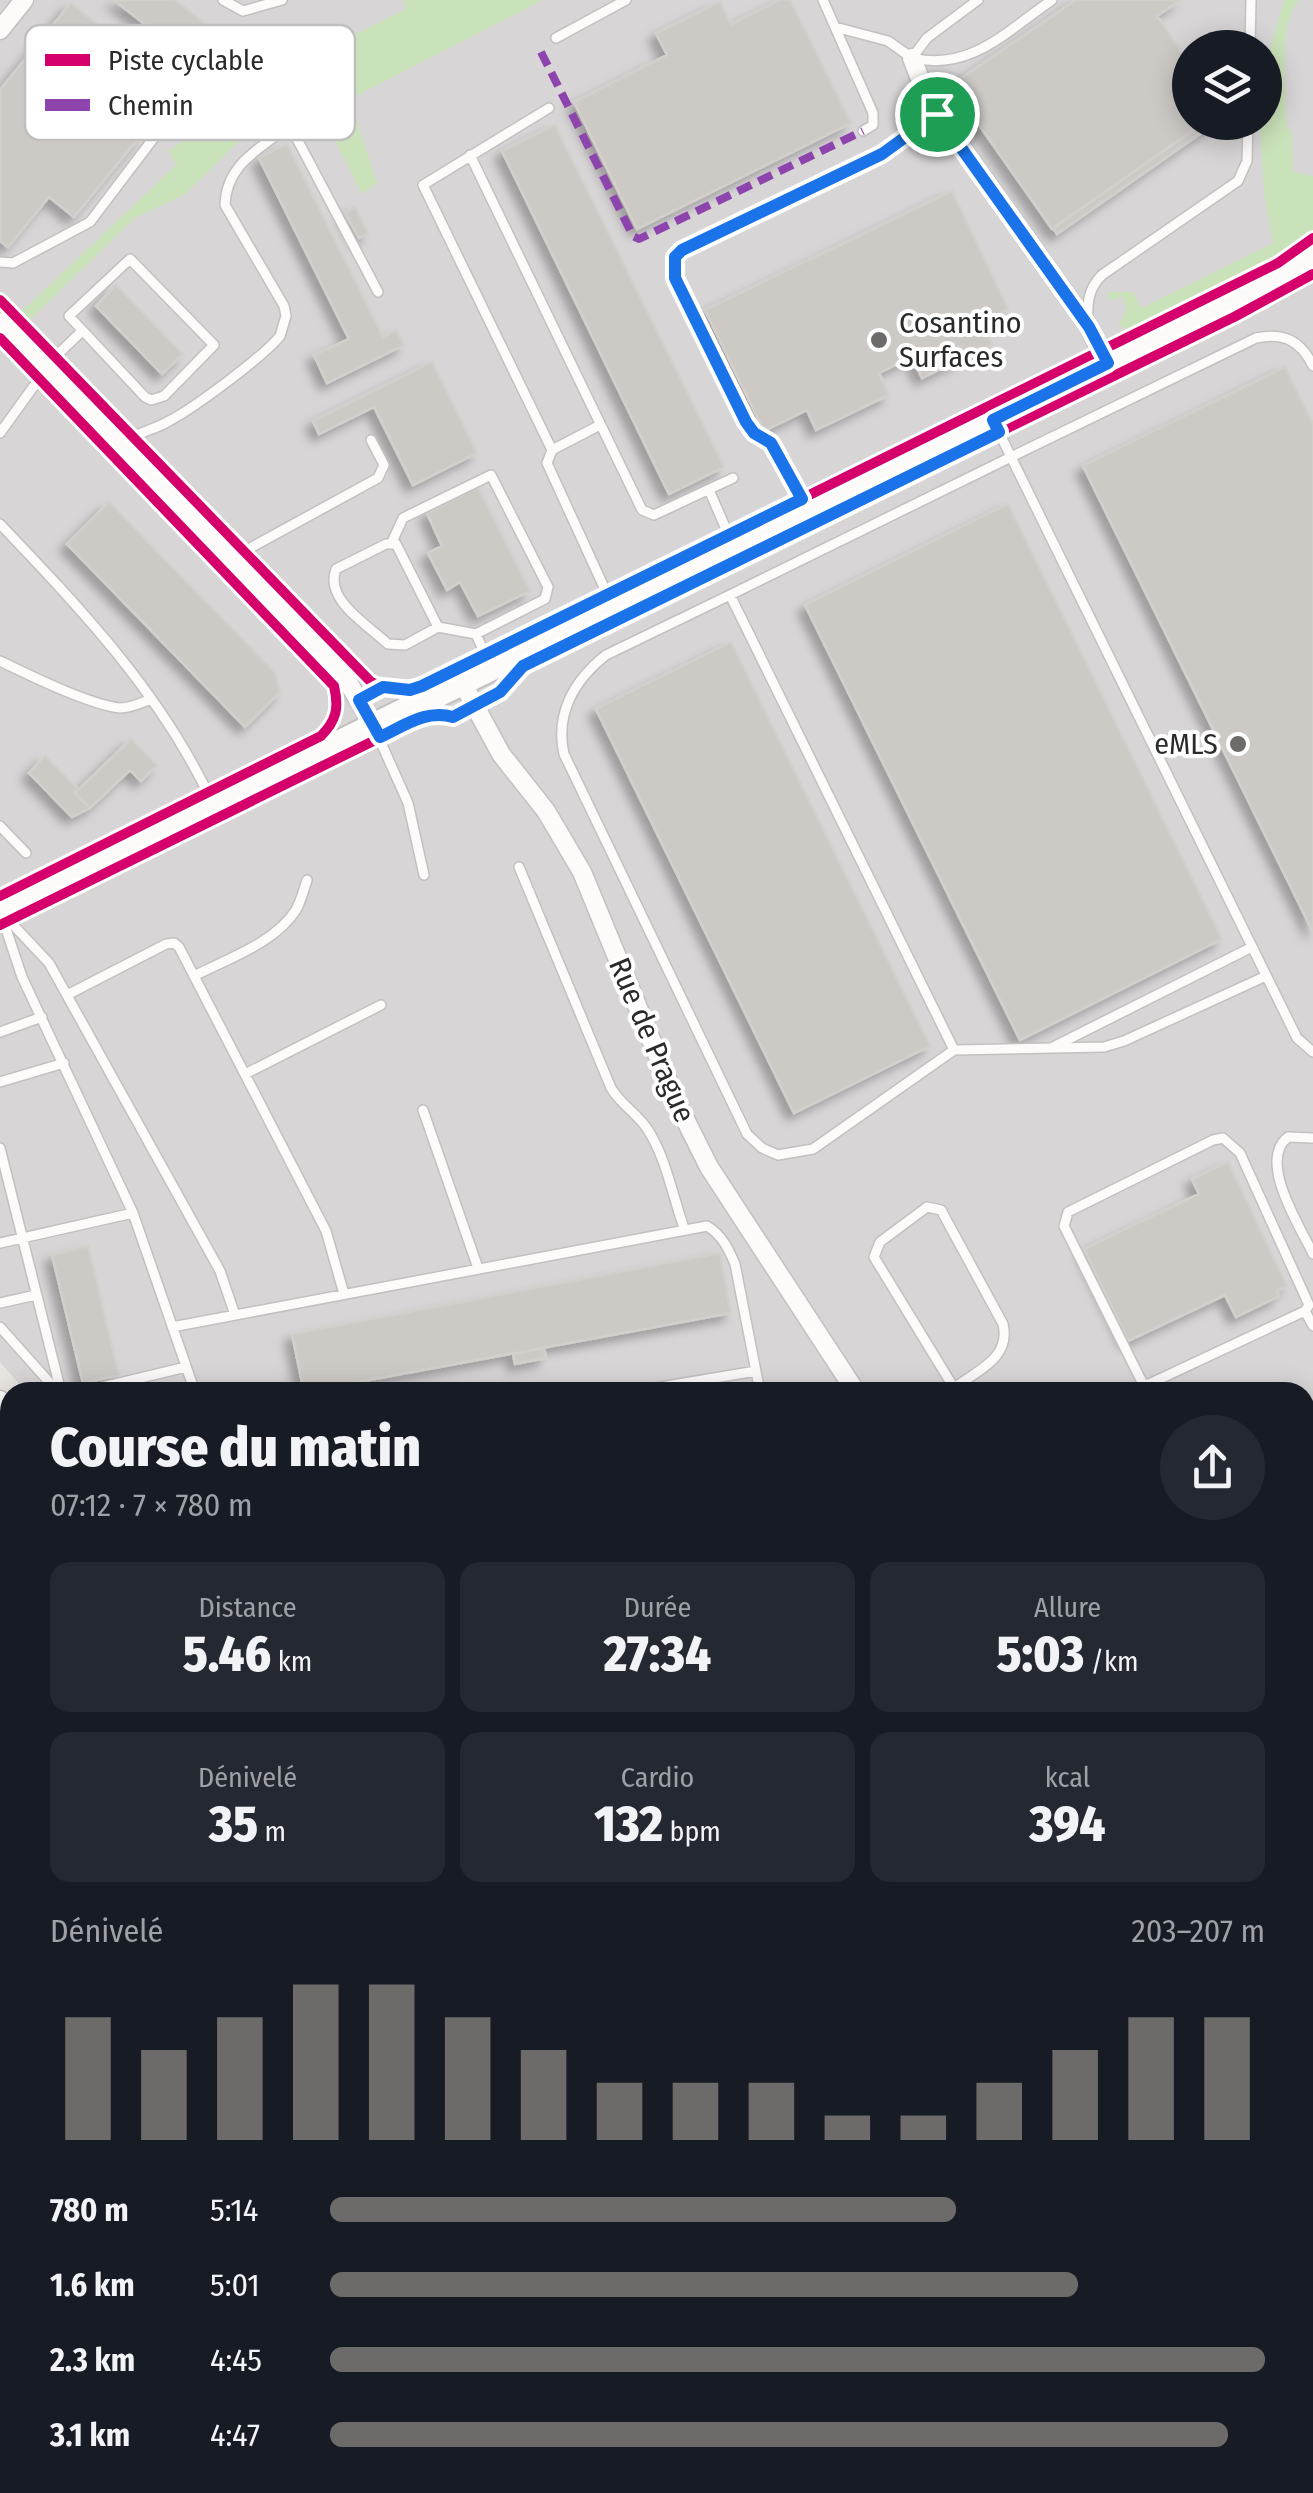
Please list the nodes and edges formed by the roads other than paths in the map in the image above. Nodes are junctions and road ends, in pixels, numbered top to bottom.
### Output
1 (24, 0) edge
2 (223, 0) edge
3 (282, 0) edge
4 (626, 0) edge
5 (823, 0) edge
6 (978, 0) edge
7 (1052, 0) edge
8 (1250, 0) edge
9 (835, 27) junction
10 (0, 30) edge
11 (1250, 30) edge
12 (556, 38) dead end
13 (912, 58) junction
14 (549, 108) dead end
15 (937, 114) junction
16 (863, 130) dead end
17 (152, 140) edge
18 (270, 140) edge
19 (298, 140) edge
20 (1248, 140) edge
21 (470, 155) junction
22 (1313, 257) edge
23 (0, 262) edge
24 (378, 292) dead end
25 (0, 322) edge
26 (1089, 327) junction
27 (82, 332) junction
28 (1108, 363) junction
29 (1313, 366) edge
30 (46, 370) junction
31 (993, 420) junction
32 (600, 425) junction
33 (0, 434) edge
34 (371, 440) dead end
35 (121, 447) junction
36 (552, 450) junction
37 (1011, 457) junction
38 (733, 478) dead end
39 (708, 490) junction
40 (808, 511) junction
41 (0, 524) edge
42 (392, 542) junction
43 (734, 548) junction
44 (230, 559) junction
45 (730, 595) junction
46 (614, 608) junction
47 (438, 627) junction
48 (476, 634) junction
49 (0, 661) edge
50 (492, 668) junction
51 (462, 682) junction
52 (151, 699) junction
53 (373, 725) junction
54 (213, 805) junction
55 (0, 826) edge
56 (26, 853) dead end
57 (520, 867) dead end
58 (424, 874) dead end
59 (307, 880) dead end
60 (0, 912) edge
61 (1252, 948) junction
62 (194, 976) junction
63 (1266, 976) junction
64 (67, 995) junction
65 (382, 1005) dead end
66 (42, 1017) junction
67 (0, 1032) edge
68 (1050, 1049) junction
69 (954, 1050) junction
70 (1313, 1052) edge
71 (64, 1063) junction
72 (245, 1074) junction
73 (0, 1082) edge
74 (423, 1110) dead end
75 (1313, 1138) edge
76 (0, 1148) edge
77 (133, 1213) junction
78 (684, 1228) junction
79 (22, 1238) junction
80 (0, 1244) edge
81 (1313, 1254) edge
82 (478, 1268) junction
83 (344, 1294) junction
84 (36, 1295) junction
85 (0, 1304) edge
86 (1306, 1311) junction
87 (235, 1314) junction
88 (172, 1326) junction
89 (1313, 1326) edge
90 (0, 1327) edge
91 (186, 1366) junction
92 (756, 1371) junction
93 (50, 1382) edge
94 (57, 1382) edge
95 (123, 1382) edge
96 (192, 1382) edge
97 (690, 1382) edge
98 (758, 1382) edge
99 (850, 1382) edge
100 (946, 1382) edge
101 (962, 1382) edge
102 (1142, 1382) edge
103 (1153, 1382) edge

1 - 10 street
2 - 3 lane
4 - 12 lane
5 - 9 lane
6 - 13 lane
7 - 13 lane
8 - 11 lane
9 - 13 lane
9 - 16 lane
13 - 15 street
14 - 21 lane
15 - 26 street
15 - 40 lane
17 - 23 lane
18 - 35 lane
19 - 24 lane
20 - 26 lane
21 - 32 lane
21 - 36 lane
22 - 28 street
25 - 30 street
26 - 28 street
27 - 27 lane
27 - 30 lane
28 - 31 street
29 - 37 lane
30 - 33 lane
30 - 35 street
31 - 37 lane
31 - 40 street
32 - 36 lane
32 - 39 lane
34 - 44 lane
35 - 44 street
36 - 46 lane
37 - 45 lane
37 - 61 lane
38 - 39 lane
39 - 43 lane
40 - 43 street
41 - 52 lane
42 - 47 lane
42 - 47 lane
42 - 48 lane
43 - 46 street
44 - 53 street
45 - 69 lane
45 - 69 lane
46 - 50 street
47 - 48 lane
48 - 50 lane
49 - 52 lane
50 - 51 street
51 - 53 street
51 - 99 street, Rue de Prague
52 - 54 lane
53 - 54 street
53 - 58 lane
54 - 60 street
55 - 56 lane
57 - 78 lane
59 - 62 lane
60 - 64 lane
60 - 66 lane
61 - 63 lane
61 - 68 lane
62 - 64 lane
62 - 72 lane
63 - 68 lane
63 - 70 lane
64 - 87 lane
65 - 72 lane
66 - 67 lane
66 - 71 lane
68 - 69 lane
71 - 73 lane
71 - 77 lane
72 - 83 lane
74 - 82 lane
75 - 81 lane
76 - 79 lane
77 - 79 lane
77 - 88 lane
78 - 82 lane
78 - 92 lane
79 - 80 lane
79 - 84 lane
82 - 83 lane
83 - 87 lane
84 - 85 lane
84 - 94 lane
86 - 89 lane
86 - 102 lane
86 - 103 lane
87 - 88 lane
88 - 91 lane
90 - 93 lane
91 - 95 lane
91 - 96 lane
92 - 97 lane
92 - 98 lane
100 - 101 lane

